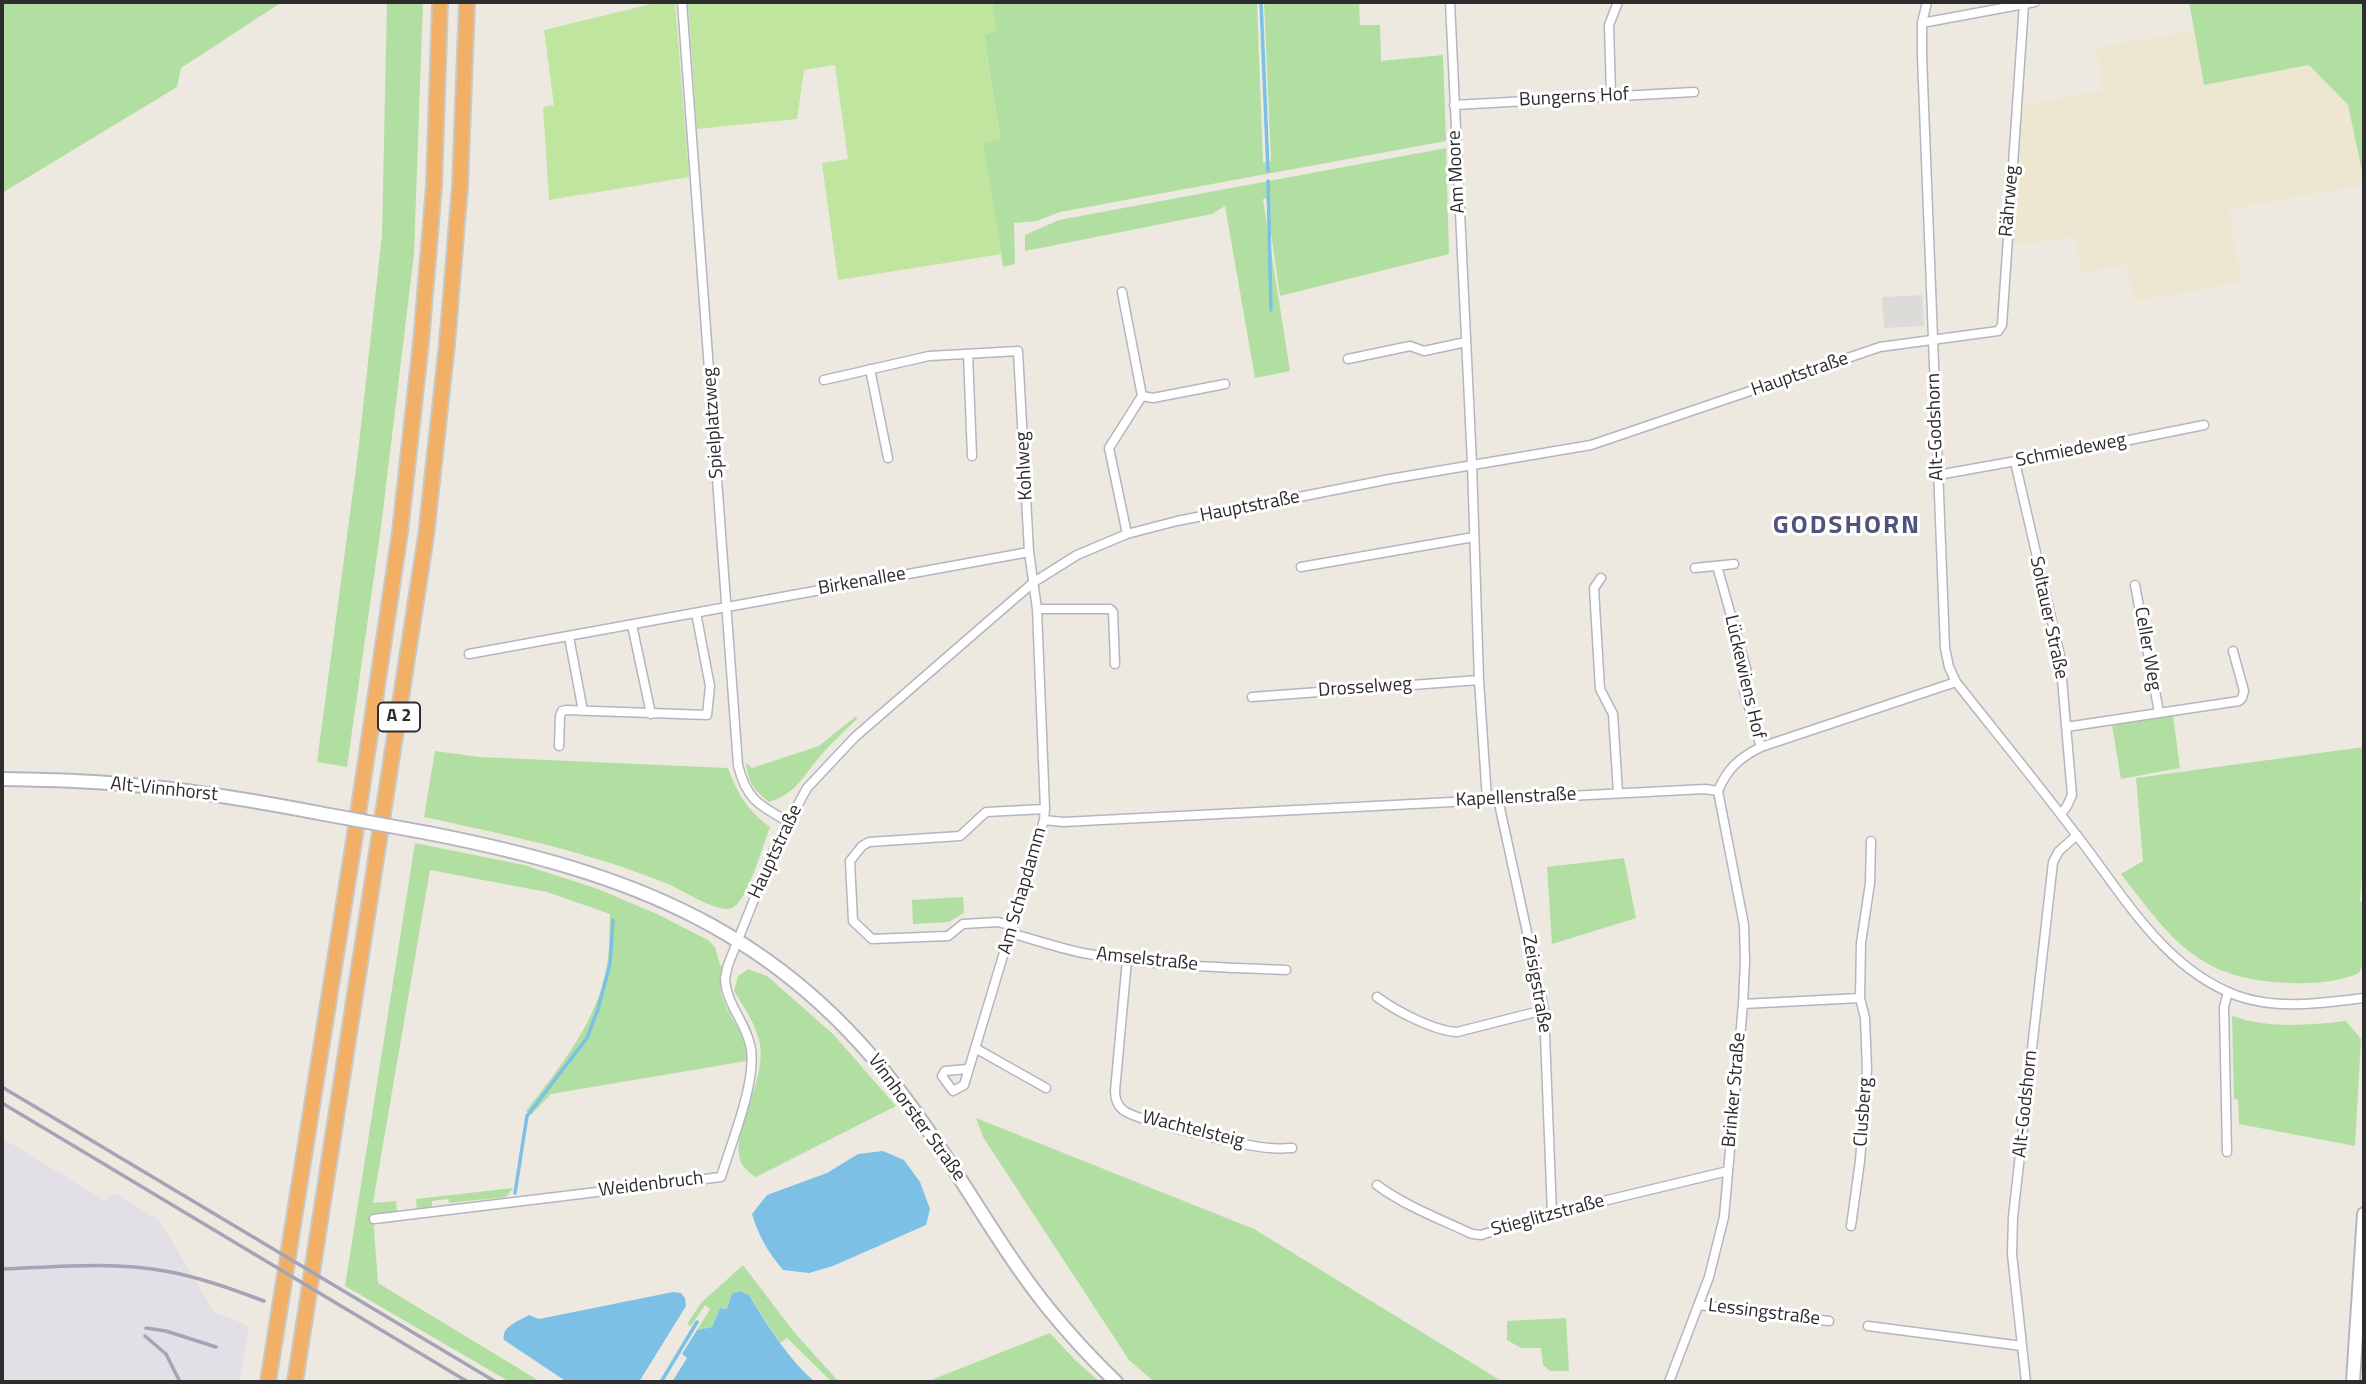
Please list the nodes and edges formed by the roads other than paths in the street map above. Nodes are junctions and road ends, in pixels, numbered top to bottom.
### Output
1 (440, 2) edge
2 (467, 2) edge
3 (682, 2) edge
4 (1450, 2) edge
5 (1618, 2) edge
6 (1927, 2) edge
7 (2035, 2) edge
8 (2024, 4) junction
9 (1922, 23) junction
10 (1694, 92) dead end
11 (1611, 95) junction
12 (1454, 105) junction
13 (1122, 292) dead end
14 (1933, 341) junction
15 (1466, 342) junction
16 (968, 354) junction
17 (1348, 359) dead end
18 (870, 369) junction
19 (824, 380) dead end
20 (1225, 384) dead end
21 (1142, 396) junction
22 (2204, 425) dead end
23 (972, 456) dead end
24 (888, 458) dead end
25 (2015, 462) junction
26 (1472, 464) junction
27 (1938, 475) junction
28 (1127, 534) junction
29 (1474, 537) junction
30 (1029, 552) junction
31 (1734, 564) dead end
32 (1717, 566) junction
33 (1301, 567) dead end
34 (1695, 568) dead end
35 (1601, 578) dead end
36 (1034, 582) junction
37 (2136, 585) dead end
38 (728, 607) junction
39 (1037, 610) junction
40 (696, 613) junction
41 (632, 625) junction
42 (569, 637) junction
43 (2233, 651) dead end
44 (469, 654) dead end
45 (1115, 664) dead end
46 (1479, 680) junction
47 (1956, 682) junction
48 (1252, 697) dead end
49 (583, 710) junction
50 (2159, 712) junction
51 (651, 714) junction
52 (2066, 727) junction
53 (559, 746) dead end
54 (1761, 747) junction
55 (2, 779) edge
56 (1718, 791) junction
57 (1618, 793) junction
58 (1498, 799) junction
59 (1487, 800) junction
60 (1045, 809) junction
61 (2061, 814) junction
62 (1044, 820) junction
63 (787, 821) junction
64 (428, 833) joint
65 (2077, 835) junction
66 (1871, 841) dead end
67 (1012, 929) junction
68 (738, 939) junction
69 (1127, 960) junction
70 (1286, 970) dead end
71 (2228, 992) junction
72 (1377, 996) dead end
73 (1860, 998) junction
74 (2364, 998) edge
75 (1743, 1003) junction
76 (1544, 1010) junction
77 (975, 1048) junction
78 (968, 1069) dead end
79 (1046, 1088) dead end
80 (1292, 1148) dead end
81 (2227, 1152) dead end
82 (1728, 1171) junction
83 (1377, 1185) dead end
84 (1552, 1213) junction
85 (2364, 1214) edge
86 (374, 1219) dead end
87 (1851, 1226) dead end
88 (1699, 1305) junction
89 (1829, 1321) dead end
90 (1868, 1326) dead end
91 (2022, 1346) junction
92 (268, 1382) edge
93 (295, 1382) edge
94 (1116, 1382) edge
95 (1669, 1382) edge
96 (2026, 1382) edge
97 (2353, 1382) edge

1 - 92 highway, A 2
2 - 93 highway, A 2
3 - 38 street, Spielplatzweg
4 - 12 street, Am Moore
5 - 11 street
6 - 9 street, Alt-Godshorn
7 - 8 street
8 - 9 street
8 - 14 street, Rährweg
9 - 14 street, Alt-Godshorn
10 - 11 street, Bungerns Hof
11 - 12 street, Bungerns Hof
12 - 15 street, Am Moore
13 - 21 street
14 - 26 street, Hauptstraße
14 - 27 street, Alt-Godshorn
15 - 17 street
15 - 26 street, Am Moore
16 - 18 street
16 - 23 street
16 - 30 street, Kohlweg
18 - 19 street
18 - 24 street
20 - 21 street
21 - 28 street
22 - 25 street, Schmiedeweg
25 - 27 street, Schmiedeweg
25 - 52 street, Soltauer Straße
26 - 28 street, Hauptstraße
26 - 29 street, Am Moore
27 - 47 street, Alt-Godshorn
28 - 36 street, Hauptstraße
29 - 33 street
29 - 46 street, Am Moore
30 - 36 street, Kohlweg
30 - 38 street, Birkenallee
31 - 32 street
32 - 34 street
32 - 54 street, Lückewiens Hof
35 - 57 street
36 - 39 street, Am Schapdamm
36 - 63 street, Hauptstraße
37 - 50 street, Celler Weg
38 - 40 street, Birkenallee
38 - 63 street, Spielplatzweg
39 - 45 street
39 - 60 street, Am Schapdamm
40 - 41 street, Birkenallee
40 - 51 street
41 - 42 street, Birkenallee
41 - 51 street
42 - 44 street, Birkenallee
42 - 49 street
43 - 50 street
46 - 48 street, Drosselweg
46 - 59 street, Am Moore
47 - 54 street
47 - 61 street, Alt-Godshorn
49 - 51 street
49 - 53 street
50 - 52 street
52 - 61 street, Soltauer Straße
54 - 56 street
55 - 64 street, Alt-Vinnhorst, bridge
56 - 57 street, Kapellenstraße
56 - 75 street, Brinker Straße
57 - 58 street, Kapellenstraße
58 - 59 street, Kapellenstraße
58 - 76 street, Zeisigstraße
59 - 62 street, Kapellenstraße
60 - 62 street, Am Schapdamm
60 - 67 street, Amselstraße
61 - 65 street, Alt-Godshorn
62 - 67 street, Am Schapdamm
63 - 68 street, Hauptstraße
64 - 68 street, Vinnhorster Straße
65 - 71 street, Alt-Godshorn
65 - 91 street, Alt-Godshorn
66 - 73 street, Clusberg
67 - 69 street, Amselstraße
67 - 77 street, Am Schapdamm
68 - 86 street, Weidenbruch
68 - 94 street, Vinnhorster Straße
69 - 70 street, Amselstraße
69 - 80 street, Wachtelsteig
71 - 74 street, Alt-Godshorn
71 - 81 street
72 - 76 street
73 - 75 street
73 - 87 street, Clusberg
75 - 82 street, Brinker Straße
76 - 84 street, Zeisigstraße
77 - 78 street, Am Schapdamm
77 - 79 street
82 - 84 street, Stieglitzstraße
82 - 88 street, Brinker Straße
83 - 84 street, Stieglitzstraße
85 - 97 street
88 - 89 street, Lessingstraße
88 - 95 street, Brinker Straße
90 - 91 street
91 - 96 street, Alt-Godshorn

